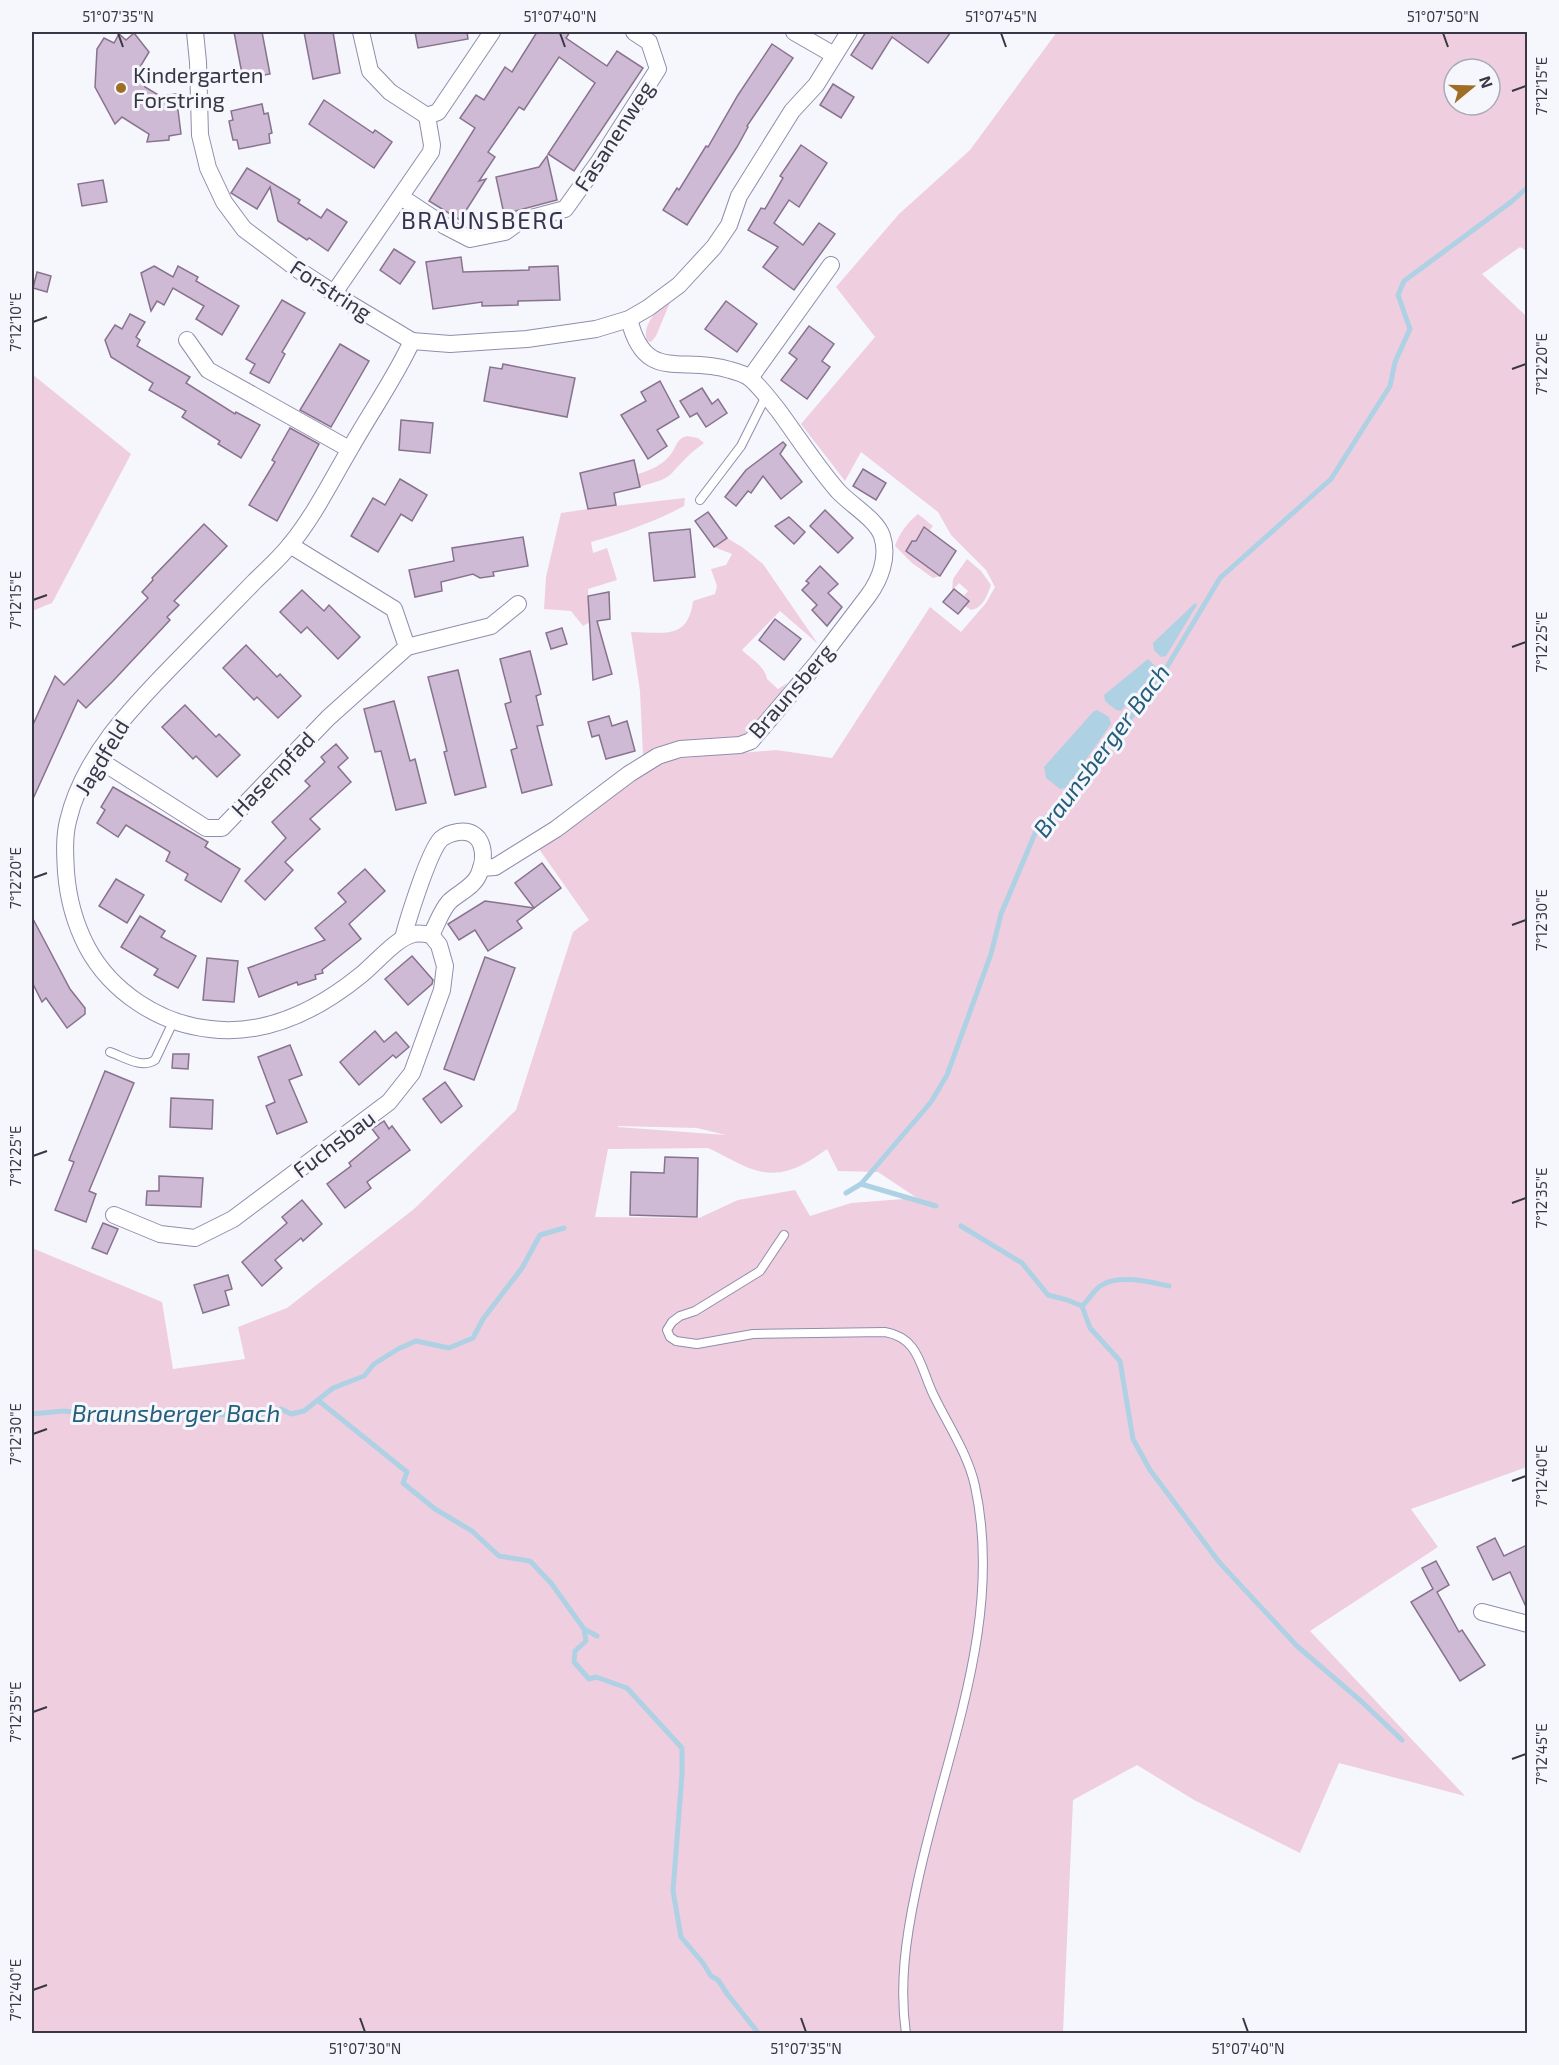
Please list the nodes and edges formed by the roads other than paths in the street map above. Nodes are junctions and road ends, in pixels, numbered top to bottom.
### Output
1 (195, 32) edge
2 (361, 32) edge
3 (492, 32) edge
4 (634, 32) edge
5 (794, 32) edge
6 (849, 32) edge
7 (834, 55) junction
8 (427, 116) junction
9 (401, 197) junction
10 (831, 265) dead end
11 (333, 293) junction
12 (629, 319) junction
13 (187, 340) dead end
14 (412, 341) junction
15 (750, 378) junction
16 (766, 395) junction
17 (350, 449) junction
18 (700, 500) dead end
19 (290, 545) junction
20 (518, 604) dead end
21 (407, 647) junction
22 (96, 758) junction
23 (481, 868) junction
24 (431, 934) junction
25 (403, 938) junction
26 (174, 1020) junction
27 (110, 1052) dead end
28 (114, 1215) dead end
29 (784, 1235) dead end
30 (1482, 1612) dead end
31 (1527, 1624) edge
32 (906, 2034) edge

1 - 11 street, Forstring
2 - 8 street
3 - 8 street
4 - 9 street, Fasanenweg
5 - 7 street
6 - 7 street, Forstring
7 - 12 street, Forstring
8 - 9 street
9 - 11 street
10 - 15 street
11 - 14 street, Forstring
12 - 14 street, Forstring
12 - 15 street, Braunsberg
13 - 17 street
14 - 17 street, Jagdfeld
15 - 16 street, Braunsberg
16 - 18 lane
16 - 23 street, Braunsberg
17 - 19 street, Jagdfeld
19 - 21 street
19 - 22 street, Jagdfeld
20 - 21 street, Hasenpfad
21 - 22 street, Hasenpfad
22 - 26 street, Jagdfeld
23 - 24 street
23 - 25 street
24 - 25 street
24 - 28 street, Fuchsbau
25 - 26 street, Jagdfeld
26 - 27 lane
29 - 32 lane
30 - 31 street

